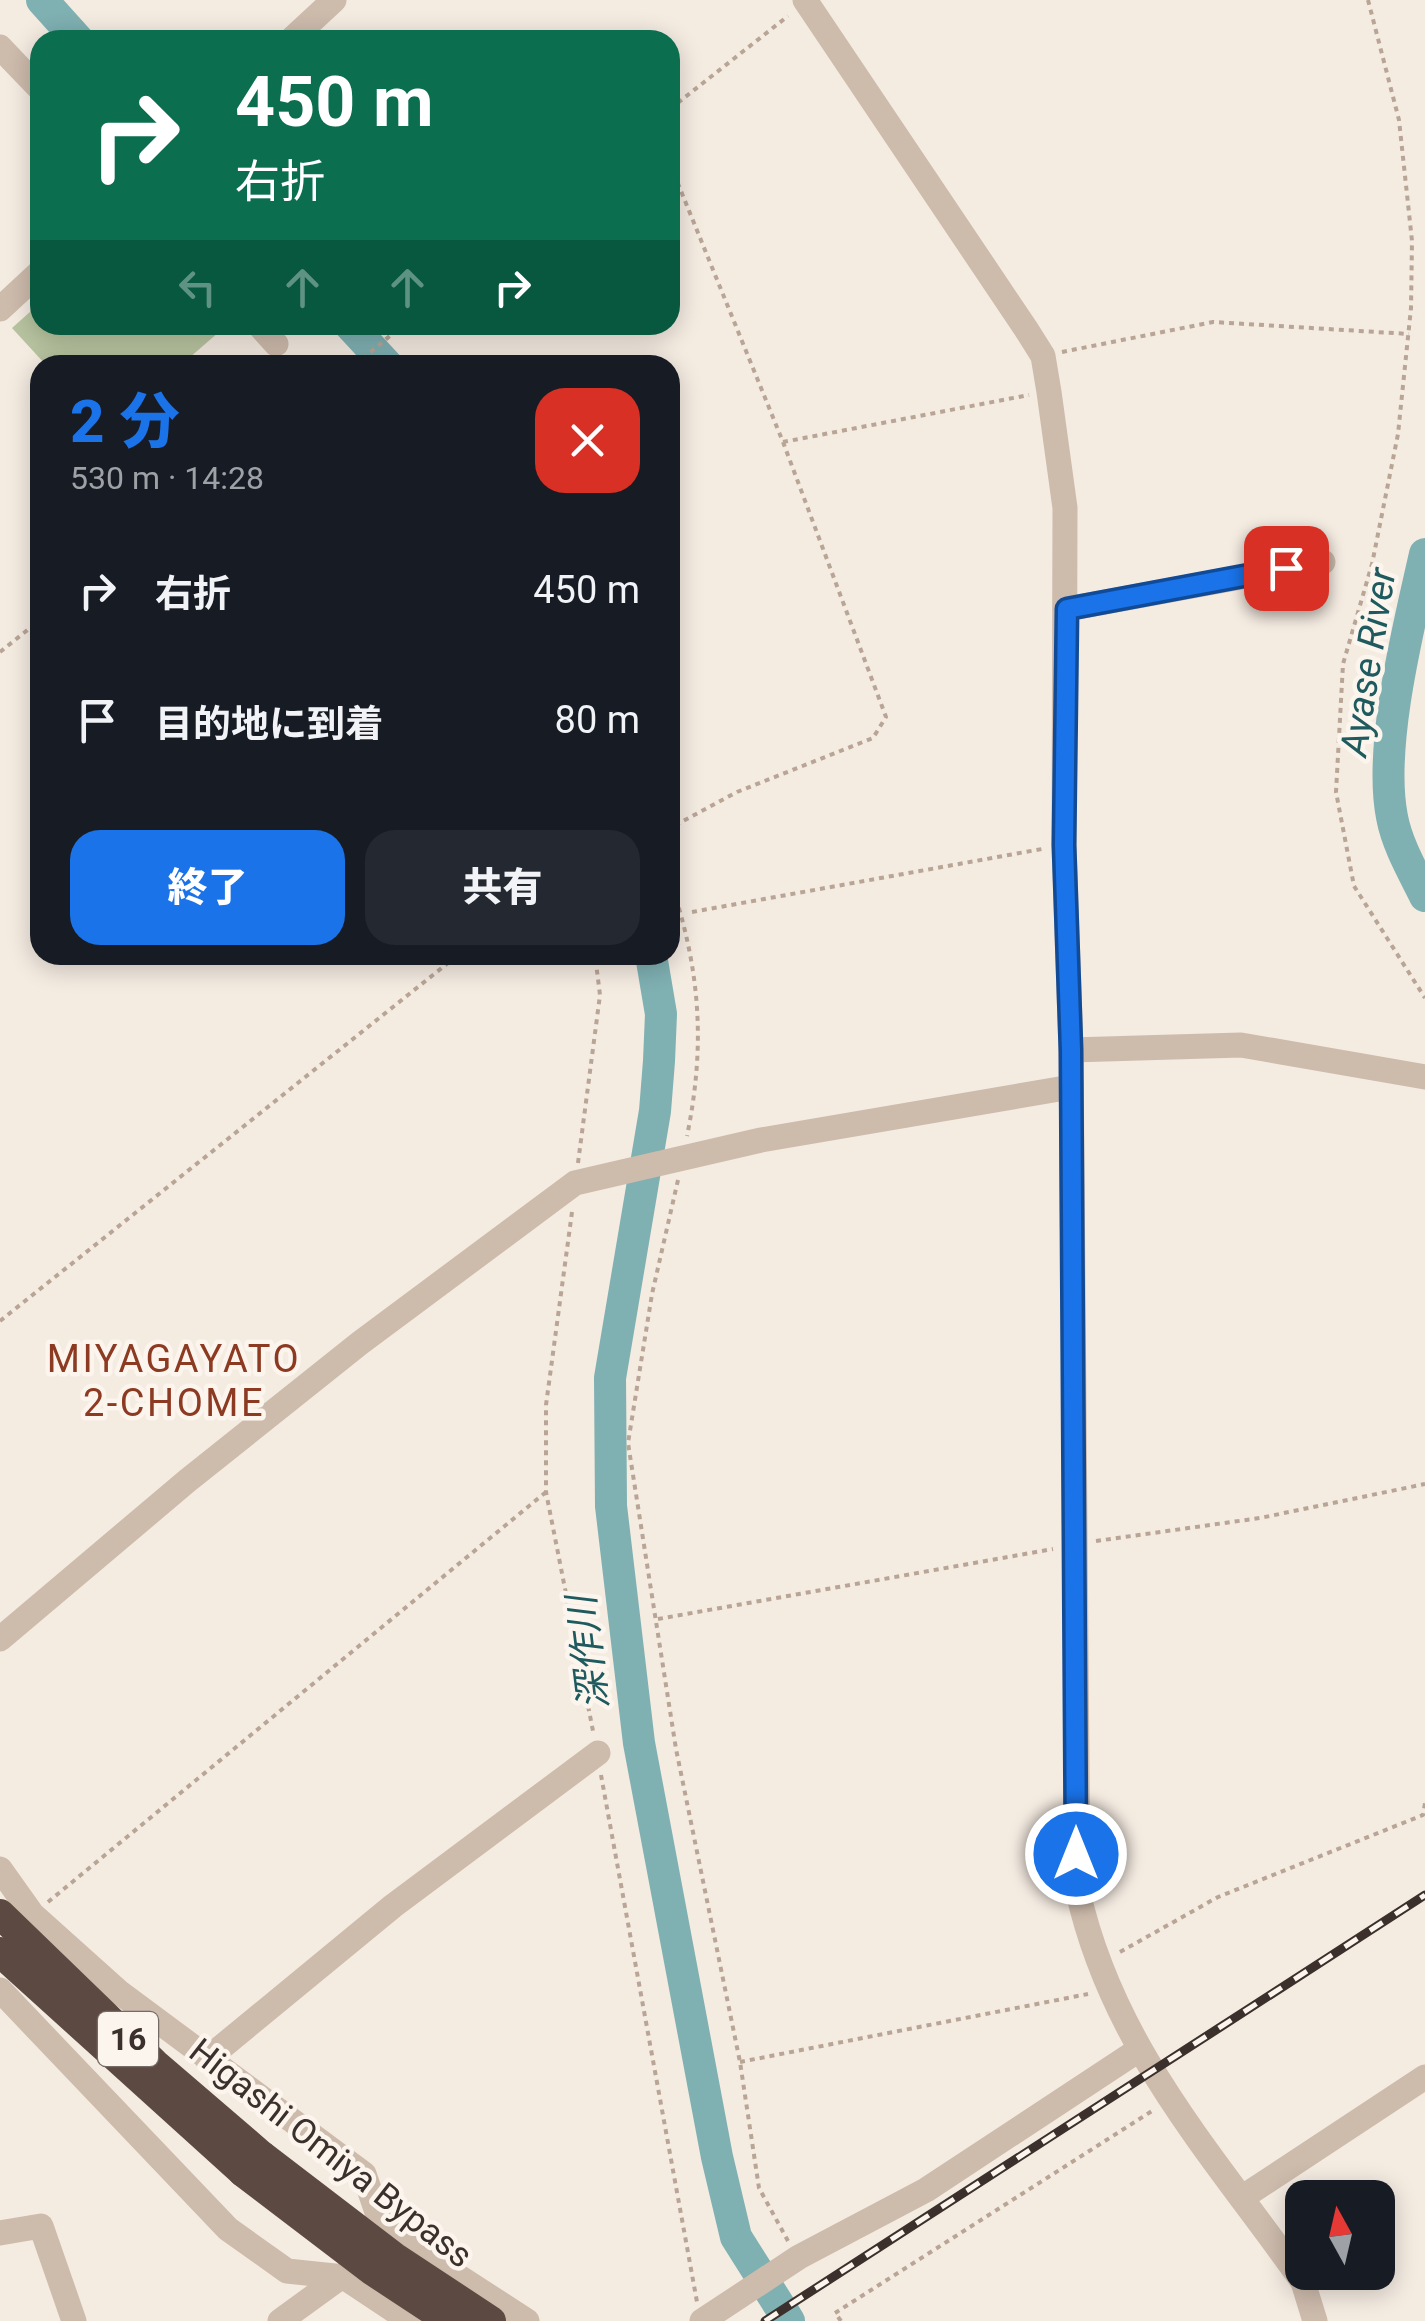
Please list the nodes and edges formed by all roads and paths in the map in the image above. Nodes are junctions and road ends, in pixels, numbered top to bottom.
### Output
1 (1368, 0) edge
2 (332, 1) edge
3 (806, 1) edge
4 (302, 30) edge
5 (0, 47) edge
6 (30, 78) edge
7 (680, 101) edge
8 (680, 189) edge
9 (30, 281) edge
10 (0, 309) edge
11 (1408, 334) junction
12 (391, 335) edge
13 (367, 355) edge
14 (1043, 356) junction
15 (1049, 392) junction
16 (783, 442) junction
17 (1323, 562) dead end
18 (1067, 609) junction
19 (30, 628) edge
20 (0, 652) edge
21 (680, 823) edge
22 (1064, 845) junction
23 (692, 912) dead end
24 (680, 918) edge
25 (446, 965) edge
26 (597, 965) edge
27 (1425, 998) edge
28 (1071, 1050) junction
29 (1425, 1077) edge
30 (1070, 1087) junction
31 (682, 1160) junction
32 (575, 1183) junction
33 (0, 1322) edge
34 (1425, 1484) edge
35 (546, 1492) junction
36 (1074, 1546) junction
37 (658, 1618) junction
38 (0, 1640) edge
39 (598, 1753) junction
40 (1425, 1803) edge
41 (0, 1869) edge
42 (0, 1914) edge
43 (32, 1914) junction
44 (0, 1952) edge
45 (1101, 1962) junction
46 (0, 1990) edge
47 (1112, 1990) junction
48 (1138, 2051) junction
49 (208, 2059) junction
50 (740, 2062) junction
51 (1425, 2077) edge
52 (1170, 2100) junction
53 (253, 2164) junction
54 (1243, 2197) junction
55 (382, 2227) junction
56 (0, 2233) edge
57 (794, 2261) junction
58 (344, 2277) junction
59 (488, 2309) edge
60 (707, 2317) edge
61 (74, 2321) edge
62 (280, 2321) edge
63 (410, 2321) edge
64 (449, 2321) edge
65 (459, 2321) edge
66 (527, 2321) edge
67 (841, 2321) edge
68 (1316, 2321) edge

1 - 11 path
2 - 4 street
3 - 7 path
3 - 14 street
5 - 6 street
8 - 16 path
9 - 10 street
11 - 14 path
11 - 27 path
12 - 13 path
14 - 15 street
15 - 16 path
15 - 18 street
16 - 21 path
17 - 18 street
18 - 22 street
19 - 20 path
22 - 23 path
22 - 28 street
24 - 31 path
25 - 33 path
26 - 32 path
28 - 29 street
28 - 30 street
30 - 31 street
30 - 36 street
31 - 32 street
31 - 37 path
32 - 35 path
32 - 38 street
34 - 36 path
35 - 39 path
35 - 43 path
36 - 37 path
36 - 45 street
37 - 50 path
39 - 49 street
39 - 60 path
40 - 45 path
41 - 43 street
42 - 53 highway, Higashi Omiya Bypass / 16
43 - 49 street
44 - 53 highway, Higashi Omiya Bypass / 16
45 - 47 street
46 - 58 street
47 - 48 street
47 - 50 path
48 - 52 street
48 - 57 street
49 - 55 street
50 - 57 path
51 - 54 street
52 - 54 street
52 - 67 path
53 - 59 highway, Higashi Omiya Bypass / 16, bridge
53 - 64 highway, Higashi Omiya Bypass / 16, bridge
54 - 68 street
55 - 58 street
55 - 59 street
56 - 61 street
57 - 60 street
58 - 62 street
58 - 63 street
59 - 65 street
59 - 66 street

